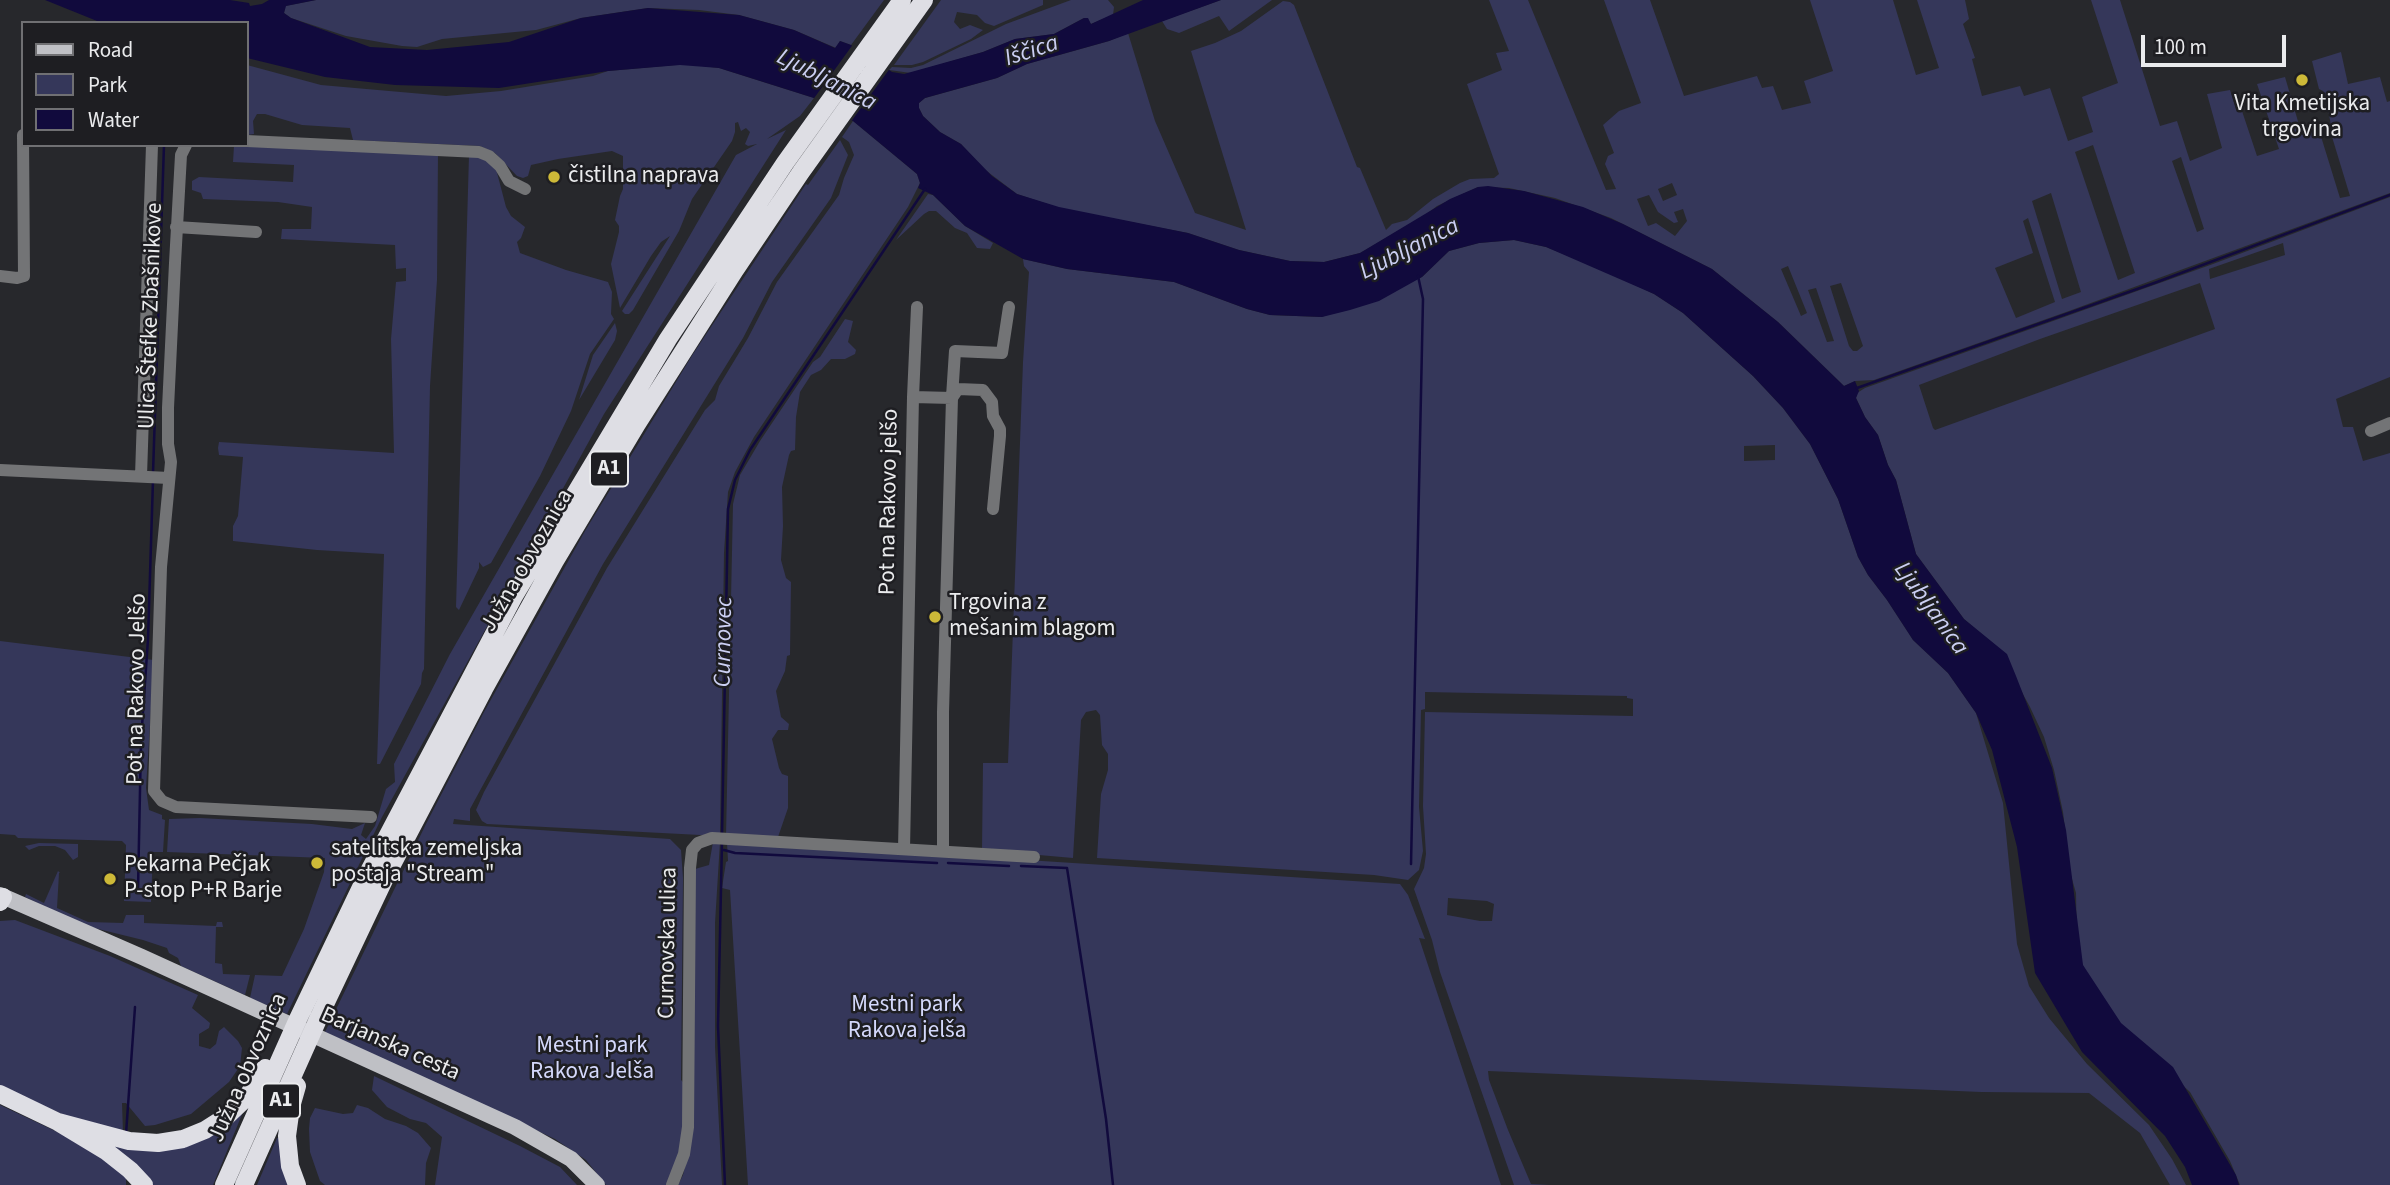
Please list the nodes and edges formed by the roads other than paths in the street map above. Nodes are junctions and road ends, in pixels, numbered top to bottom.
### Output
1 (902, 0) edge
2 (924, 0) edge
3 (248, 141) edge
4 (23, 147) edge
5 (152, 147) edge
6 (183, 150) edge
7 (525, 189) dead end
8 (176, 227) junction
9 (256, 232) dead end
10 (0, 276) edge
11 (917, 307) dead end
12 (1009, 307) dead end
13 (913, 397) junction
14 (952, 398) junction
15 (2390, 423) edge
16 (2371, 430) dead end
17 (0, 470) edge
18 (154, 477) junction
19 (993, 509) dead end
20 (371, 817) dead end
21 (904, 849) junction
22 (943, 851) junction
23 (1034, 857) dead end
24 (1, 898) edge
25 (319, 1017) junction
26 (298, 1019) junction
27 (0, 1094) edge
28 (58, 1122) junction
29 (144, 1185) edge
30 (224, 1185) edge
31 (244, 1185) edge
32 (297, 1185) edge
33 (597, 1185) edge
34 (672, 1185) edge

1 - 26 highway, Južna obvoznica / A1
2 - 25 highway, Južna obvoznica / A1
3 - 7 street
4 - 10 street
5 - 18 street, Pot na Rakovo Jelšo
6 - 8 street, Ulica Štefke Zbašnikove
8 - 9 street
8 - 18 street, Ulica Štefke Zbašnikove
11 - 13 street
12 - 14 street
13 - 14 street, Pot na Rakovo jelšo
13 - 21 street, Pot na Rakovo jelšo
14 - 19 street, Pot na Rakovo jelšo
14 - 22 street
15 - 16 street
17 - 18 street
18 - 20 street, Pot na Rakovo Jelšo
21 - 22 street
21 - 34 street, Curnovska ulica
22 - 23 street
24 - 33 main road, Barjanska cesta
25 - 31 highway, Južna obvoznica / A1
25 - 32 highway
26 - 28 highway
26 - 30 highway, Južna obvoznica / A1
27 - 28 highway
28 - 29 highway

